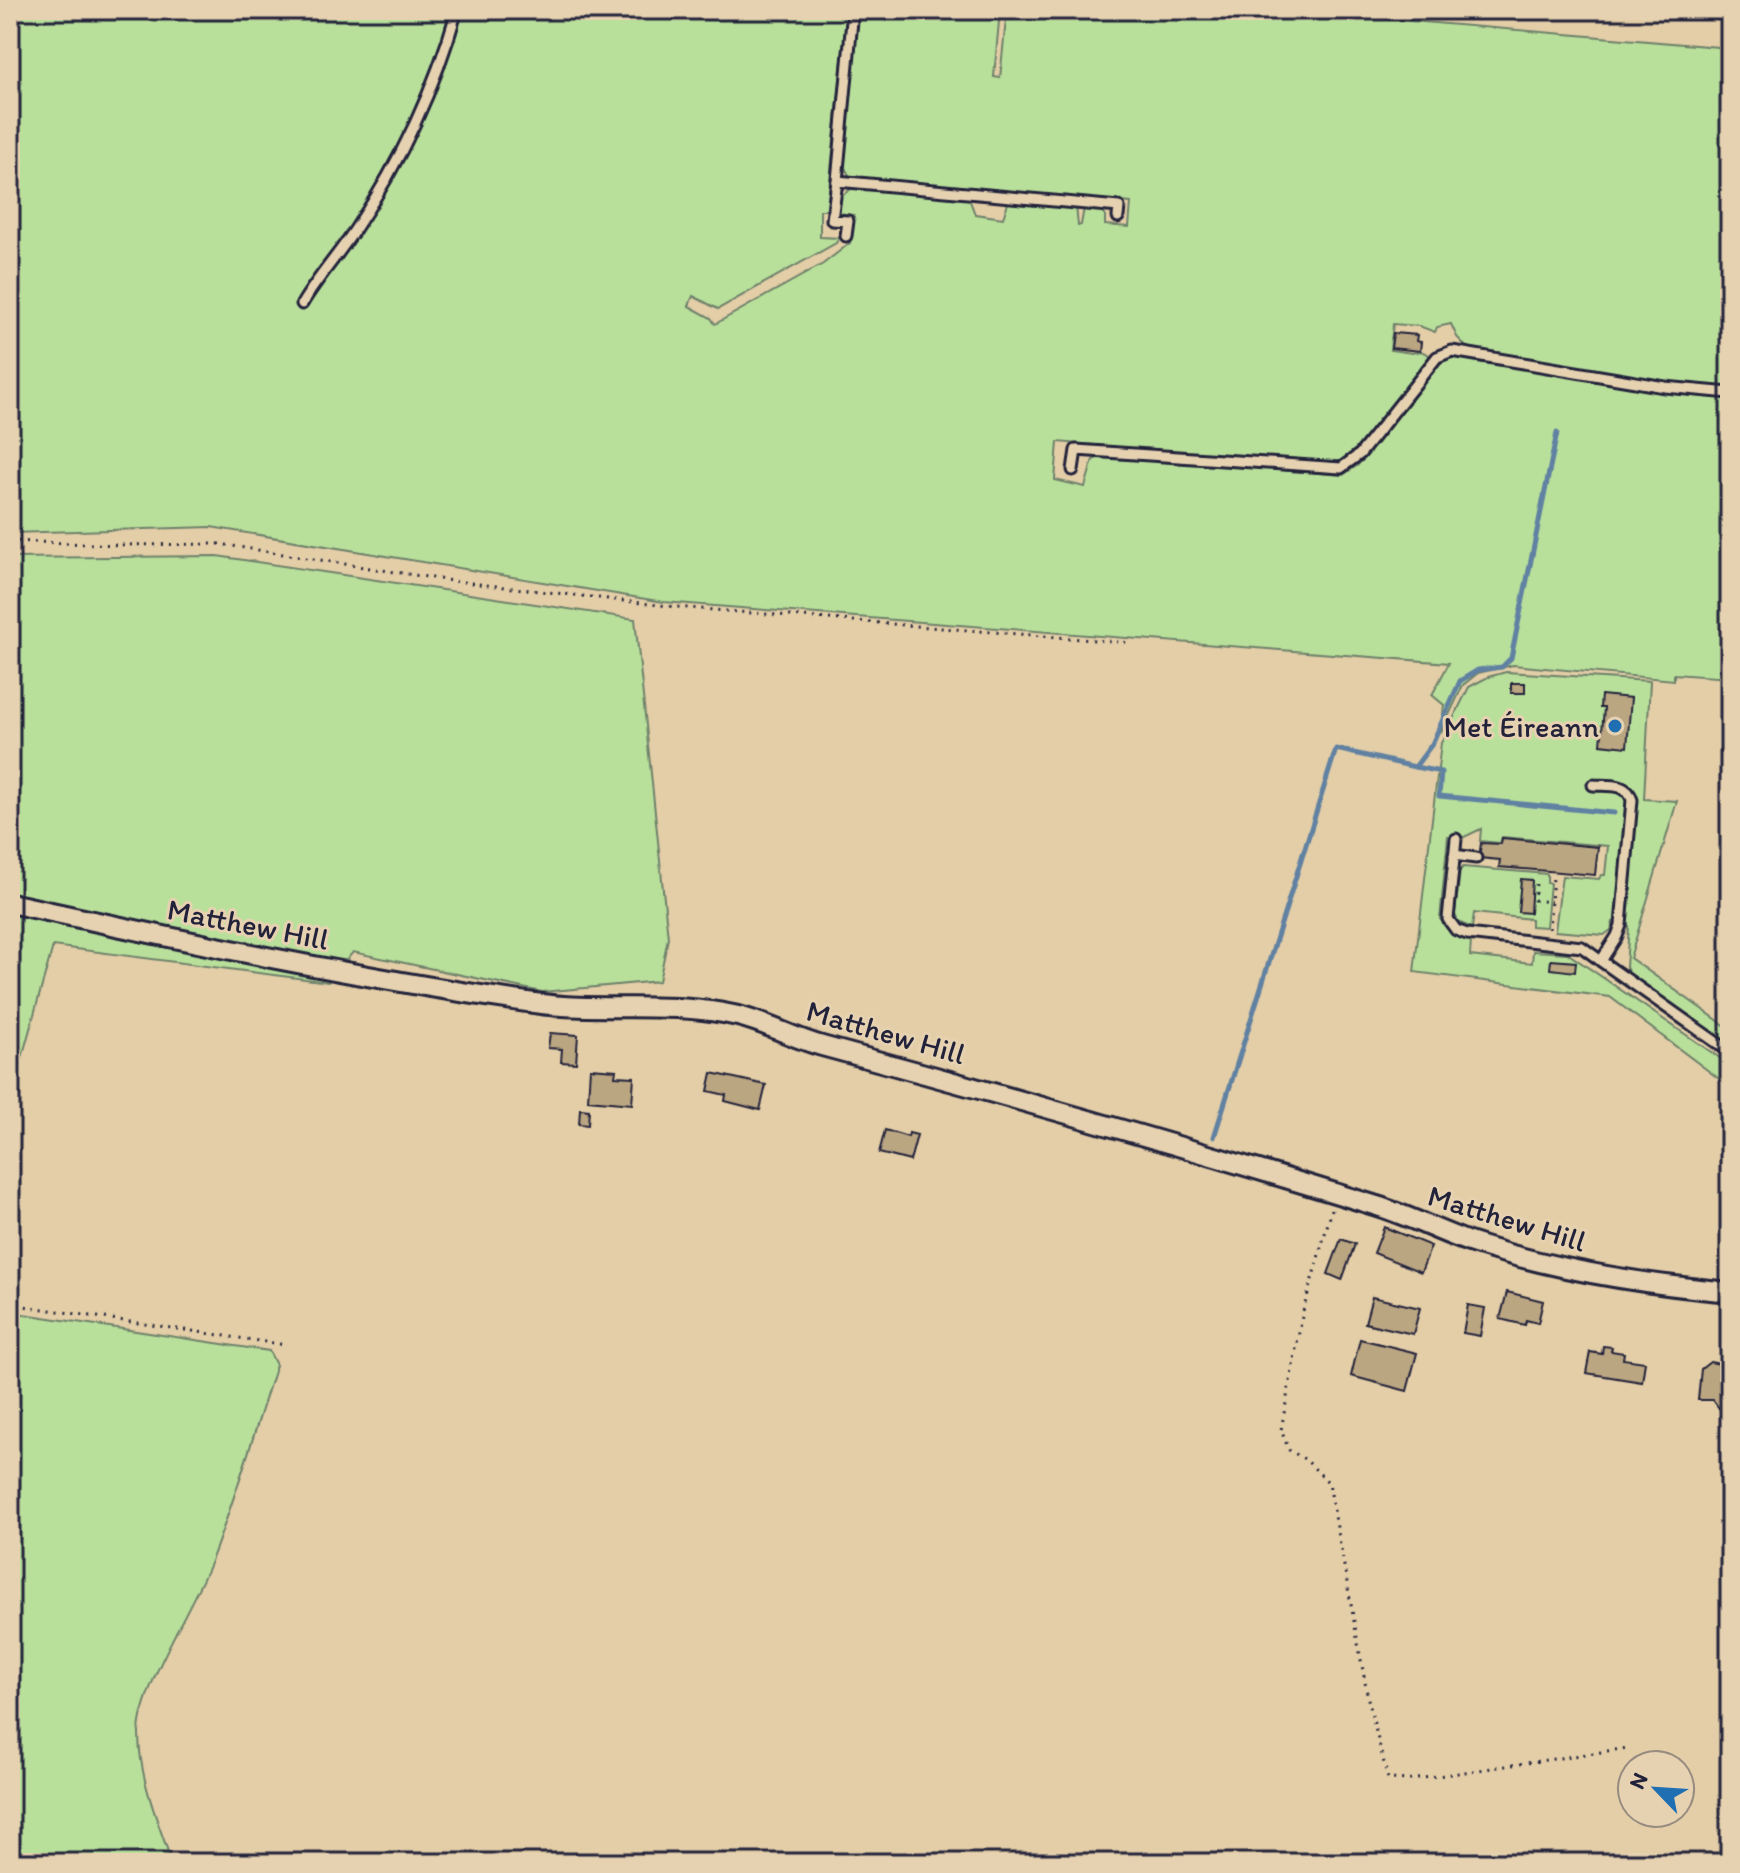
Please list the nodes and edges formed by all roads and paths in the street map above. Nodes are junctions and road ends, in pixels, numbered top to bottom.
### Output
1 (457, 10) edge
2 (853, 10) edge
3 (837, 181) junction
4 (1118, 217) dead end
5 (846, 236) dead end
6 (302, 304) dead end
7 (1730, 393) edge
8 (1073, 470) dead end
9 (10, 541) edge
10 (1132, 643) dead end
11 (1593, 785) dead end
12 (1456, 839) dead end
13 (1454, 855) junction
14 (1476, 858) dead end
15 (1553, 877) dead end
16 (1536, 884) dead end
17 (1551, 902) junction
18 (10, 903) edge
19 (1530, 941) junction
20 (1601, 961) junction
21 (1730, 1052) edge
22 (1337, 1194) junction
23 (1730, 1292) edge
24 (10, 1304) edge
25 (286, 1345) dead end
26 (1628, 1748) dead end

1 - 6 lane
2 - 3 lane
3 - 4 lane
3 - 5 lane
7 - 8 lane
9 - 10 path
11 - 20 lane
12 - 13 lane
13 - 14 lane
13 - 19 lane
15 - 17 path
16 - 17 path
17 - 19 path
18 - 22 street, Matthew Hill
19 - 20 lane
20 - 21 lane
22 - 23 street, Matthew Hill
22 - 26 path
24 - 25 path

